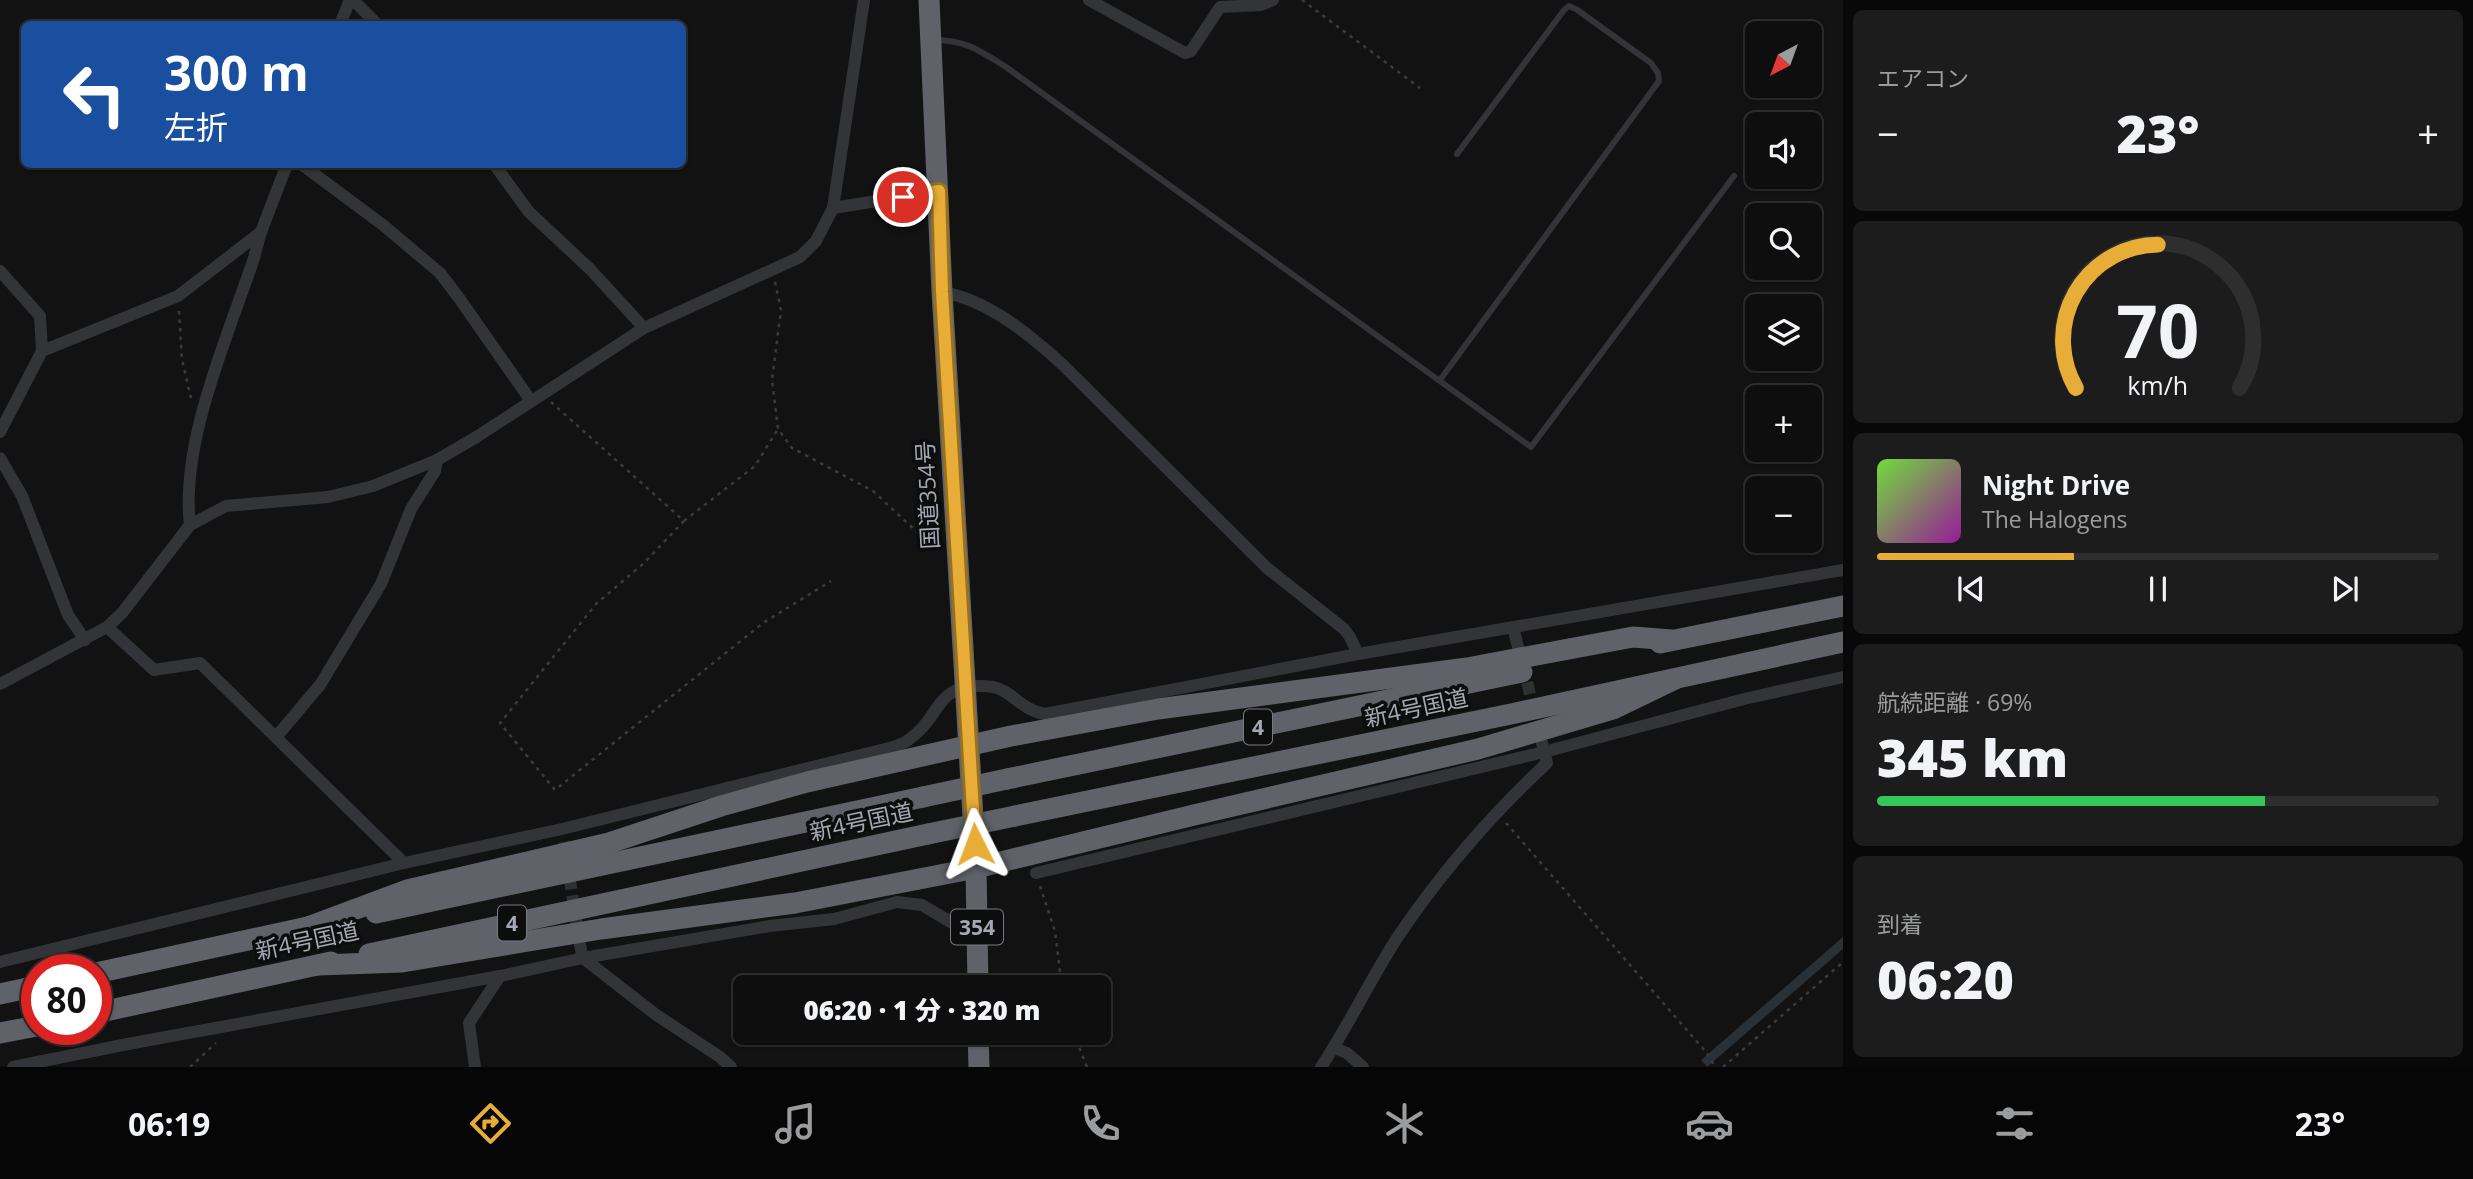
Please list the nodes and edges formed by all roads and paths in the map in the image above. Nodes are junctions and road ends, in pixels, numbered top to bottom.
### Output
1 (351, 0) edge
2 (864, 0) edge
3 (929, 0) edge
4 (1089, 0) edge
5 (1273, 0) edge
6 (1302, 0) edge
7 (341, 21) edge
8 (374, 21) edge
9 (931, 40) junction
10 (1420, 88) dead end
11 (1457, 154) dead end
12 (285, 168) edge
13 (306, 168) edge
14 (497, 168) edge
15 (1734, 176) dead end
16 (939, 191) junction
17 (833, 208) junction
18 (261, 232) junction
19 (776, 268) junction
20 (0, 271) edge
21 (942, 292) junction
22 (178, 296) junction
23 (644, 327) junction
24 (42, 351) junction
25 (1440, 380) junction
26 (536, 398) junction
27 (198, 425) junction
28 (778, 429) junction
29 (0, 432) edge
30 (0, 458) edge
31 (437, 460) junction
32 (684, 521) junction
33 (190, 525) junction
34 (957, 554) junction
35 (1843, 570) edge
36 (831, 580) dead end
37 (1843, 607) edge
38 (107, 627) junction
39 (1513, 627) junction
40 (85, 640) junction
41 (1671, 640) junction
42 (1843, 642) edge
43 (1518, 647) dead end
44 (1358, 654) junction
45 (1843, 677) edge
46 (1675, 679) junction
47 (0, 684) edge
48 (967, 686) junction
49 (276, 737) junction
50 (970, 746) junction
51 (1543, 747) junction
52 (1496, 813) junction
53 (404, 863) junction
54 (976, 868) junction
55 (1036, 873) joint
56 (977, 922) junction
57 (305, 928) junction
58 (580, 945) tunnel mouth
59 (583, 958) junction
60 (0, 962) edge
61 (1843, 962) edge
62 (318, 965) junction
63 (112, 970) edge
64 (978, 975) edge
65 (1060, 975) edge
66 (499, 976) junction
67 (21, 989) edge
68 (0, 993) edge
69 (112, 1010) edge
70 (236, 1024) junction
71 (21, 1029) edge
72 (0, 1033) edge
73 (978, 1045) edge
74 (1078, 1045) edge
75 (1334, 1048) junction
76 (13, 1067) edge
77 (190, 1067) edge
78 (475, 1067) edge
79 (731, 1067) edge
80 (979, 1067) edge
81 (1087, 1067) edge
82 (1321, 1067) edge
83 (1363, 1067) edge
84 (1715, 1067) edge
85 (1723, 1067) edge

1 - 7 street
1 - 8 street
2 - 17 street
3 - 9 highway, 国道354号 / 354
4 - 5 street
6 - 10 path
9 - 16 highway, 国道354号 / 354
9 - 25 lane
11 - 25 lane
12 - 18 street
13 - 26 street
14 - 23 street
15 - 25 lane
16 - 17 street
16 - 21 highway, 国道354号 / 354
17 - 19 street
18 - 22 street
18 - 27 street
19 - 23 street
19 - 28 path
20 - 24 street
21 - 34 highway, 国道354号 / 354
21 - 44 street
22 - 24 street
22 - 27 path
23 - 26 street
24 - 29 street
26 - 31 street
26 - 32 path
27 - 33 street
28 - 32 path
28 - 34 path
30 - 40 street
31 - 33 street
31 - 49 street
32 - 36 path
33 - 38 street
34 - 48 highway, 国道354号 / 354
35 - 39 street
37 - 41 highway, 新4号国道 / 4
38 - 40 street
38 - 49 street
39 - 43 street
39 - 44 street
40 - 47 street
41 - 50 highway
41 - 57 highway, 新4号国道 / 4, bridge
42 - 46 highway, 新4号国道 / 4
44 - 48 street
45 - 51 street
46 - 54 highway
46 - 62 highway, 新4号国道 / 4, bridge
48 - 50 highway, 国道354号 / 354
48 - 53 street
49 - 53 street
50 - 54 highway, 国道354号 / 354
50 - 57 highway
51 - 52 street
51 - 55 street
52 - 75 street
52 - 84 path
53 - 60 street
54 - 56 highway, 国道354号 / 354
54 - 62 highway
55 - 65 path
56 - 59 street
56 - 64 highway, 国道354号 / 354
57 - 63 highway, 新4号国道 / 4
58 - 59 street
59 - 66 street
59 - 79 street
61 - 85 path
62 - 69 highway, 新4号国道 / 4
66 - 70 street
66 - 78 street
67 - 68 highway
70 - 76 street
70 - 77 path
71 - 72 highway
73 - 80 highway
74 - 81 path
75 - 82 street
75 - 83 street

